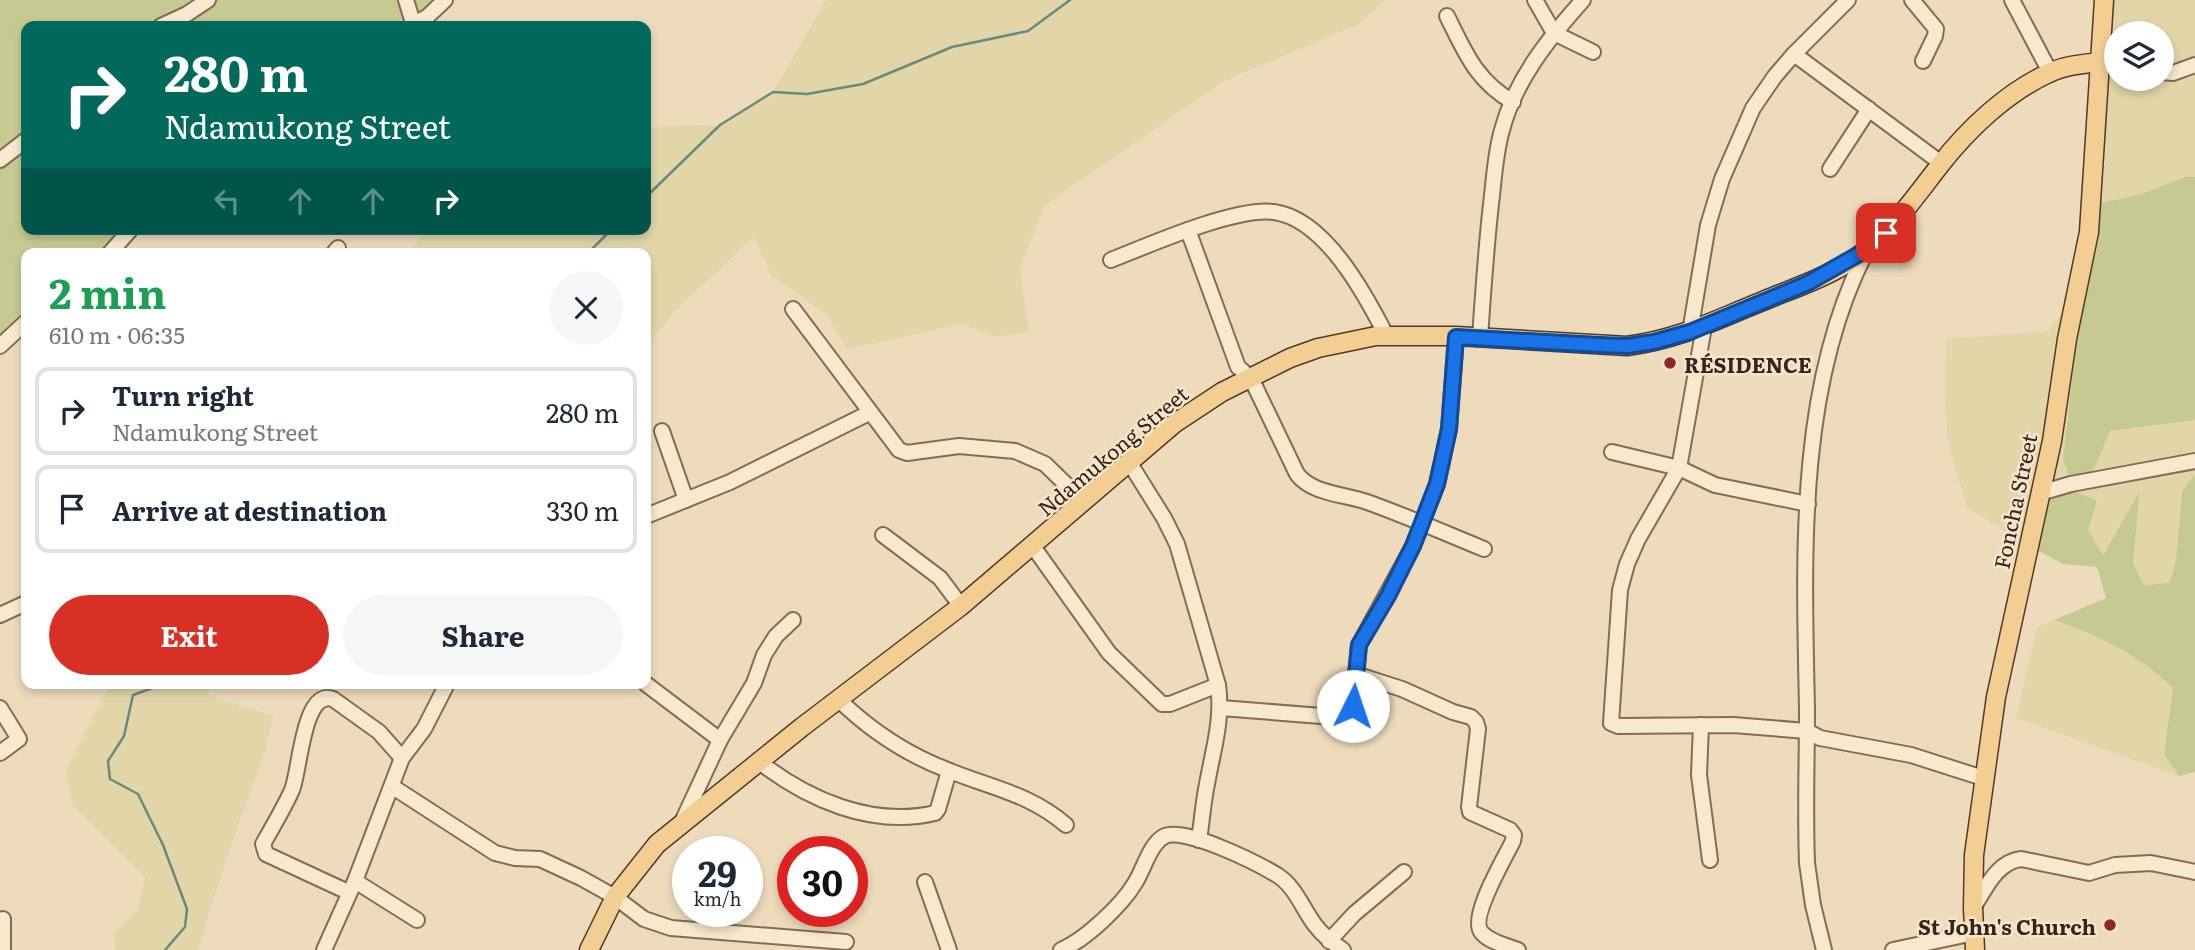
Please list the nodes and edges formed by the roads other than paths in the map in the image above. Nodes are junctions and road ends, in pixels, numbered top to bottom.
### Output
1 (208, 0) edge
2 (406, 0) edge
3 (445, 0) edge
4 (1535, 0) edge
5 (1583, 0) edge
6 (1848, 0) edge
7 (1912, 0) edge
8 (2012, 0) edge
9 (2104, 0) edge
10 (1447, 16) dead end
11 (172, 21) edge
12 (411, 21) edge
13 (420, 21) edge
14 (2105, 21) edge
15 (1554, 33) junction
16 (1593, 52) dead end
17 (1794, 54) junction
18 (1923, 61) dead end
19 (2104, 64) edge
20 (2195, 65) edge
21 (2050, 72) junction
22 (2174, 73) edge
23 (2105, 91) edge
24 (1513, 102) junction
25 (1869, 109) junction
26 (21, 144) edge
27 (0, 160) edge
28 (1941, 163) junction
29 (1830, 169) dead end
30 (1188, 230) junction
31 (1868, 249) junction
32 (1111, 260) dead end
33 (793, 309) dead end
34 (21, 327) edge
35 (1697, 329) junction
36 (1386, 335) junction
37 (1456, 337) junction
38 (1480, 338) junction
39 (0, 346) edge
40 (1251, 378) junction
41 (869, 413) junction
42 (662, 431) dead end
43 (1612, 452) dead end
44 (2195, 461) edge
45 (1129, 462) junction
46 (1679, 468) junction
47 (2040, 493) junction
48 (686, 500) junction
49 (1084, 502) junction
50 (1808, 504) junction
51 (651, 514) edge
52 (1421, 524) junction
53 (883, 535) dead end
54 (1032, 545) junction
55 (1484, 549) dead end
56 (21, 605) edge
57 (961, 606) junction
58 (0, 615) edge
59 (793, 620) dead end
60 (1355, 674) junction
61 (1219, 685) junction
62 (651, 688) edge
63 (444, 689) edge
64 (838, 699) junction
65 (0, 708) edge
66 (1221, 708) junction
67 (1701, 725) junction
68 (1807, 731) junction
69 (720, 740) junction
70 (0, 753) edge
71 (402, 758) junction
72 (758, 761) junction
73 (949, 771) junction
74 (1983, 778) junction
75 (393, 787) junction
76 (681, 823) junction
77 (1066, 825) dead end
78 (1199, 840) junction
79 (1710, 860) dead end
80 (1404, 872) dead end
81 (2195, 872) edge
82 (925, 882) dead end
83 (351, 887) junction
84 (615, 897) junction
85 (1973, 908) junction
86 (3, 919) dead end
87 (417, 919) dead end
88 (1329, 941) junction
89 (846, 942) dead end
90 (1975, 942) edge
91 (3, 950) edge
92 (324, 950) edge
93 (589, 950) edge
94 (949, 950) edge
95 (1061, 950) edge
96 (1343, 950) edge
97 (1518, 950) edge
98 (1824, 950) edge
99 (1893, 950) edge

1 - 11 street
2 - 12 street
3 - 13 street
4 - 15 street
5 - 15 street
6 - 17 street
7 - 18 street
8 - 21 street
9 - 14 main road, Foncha Street
10 - 24 street
15 - 16 street
15 - 24 street
17 - 25 street
17 - 35 street
19 - 21 main road, Ndamukong Street
20 - 22 street
21 - 28 main road, Ndamukong Street
23 - 47 main road, Foncha Street
24 - 38 street
25 - 28 street
25 - 29 street
26 - 27 street
28 - 31 main road, Ndamukong Street
30 - 32 street
30 - 36 street
30 - 40 street
31 - 35 main road, Ndamukong Street
31 - 50 street
33 - 41 street
34 - 39 street
35 - 38 main road, Ndamukong Street
35 - 46 street
36 - 37 main road, Ndamukong Street
36 - 40 main road, Ndamukong Street
37 - 38 main road, Ndamukong Street
37 - 52 street
40 - 45 main road, Ndamukong Street
40 - 52 street
41 - 48 street
41 - 49 street
42 - 48 street
43 - 46 street
44 - 47 street
45 - 49 main road, Ndamukong Street
45 - 61 street
46 - 50 street
46 - 67 street
47 - 74 main road, Foncha Street
48 - 51 street
49 - 54 main road, Ndamukong Street
50 - 68 street
52 - 55 street
52 - 60 street
53 - 57 street
54 - 57 main road, Ndamukong Street
54 - 61 street
56 - 58 street
57 - 64 main road, Ndamukong Street
59 - 69 street
60 - 66 street
60 - 97 street
61 - 66 street
62 - 69 street
63 - 71 street
64 - 72 main road, Ndamukong Street
64 - 73 street
65 - 70 street
66 - 78 street
67 - 68 street
67 - 79 street
68 - 74 street
68 - 98 street
69 - 76 street
71 - 75 street
71 - 83 street
72 - 73 street
72 - 76 main road, Ndamukong Street
73 - 77 street
74 - 85 main road, Foncha Street
75 - 83 street
75 - 84 street
76 - 84 main road, Ndamukong Street
78 - 88 street
78 - 95 street
80 - 88 street
81 - 85 street
82 - 94 street
83 - 87 street
83 - 92 street
84 - 89 street
84 - 93 main road, Ndamukong Street
85 - 90 main road, Foncha Street
86 - 91 street
88 - 96 street
90 - 99 street

